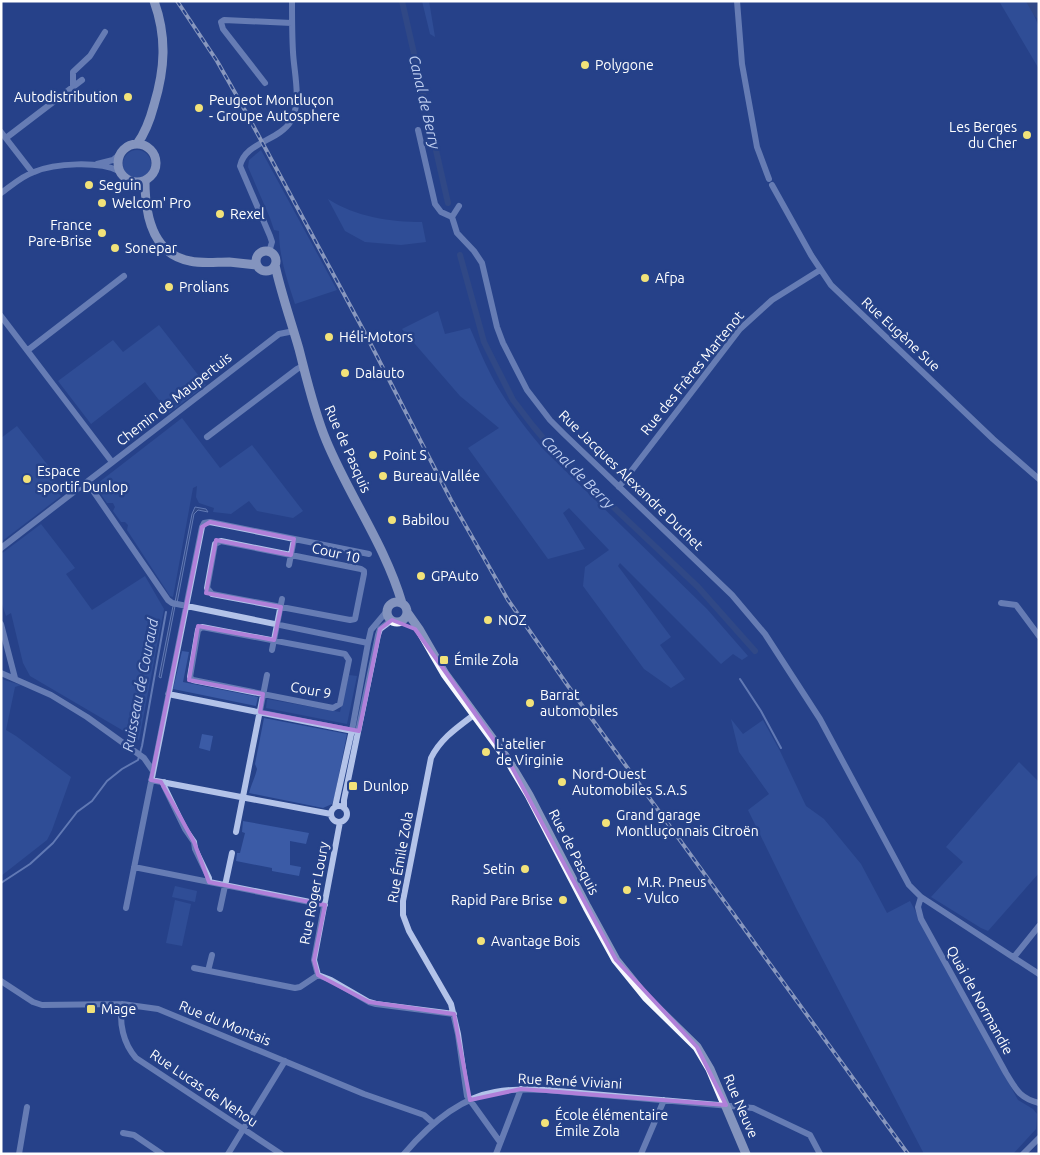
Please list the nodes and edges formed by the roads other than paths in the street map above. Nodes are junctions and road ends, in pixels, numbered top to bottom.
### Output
1 (154, 1) edge
2 (292, 1) edge
3 (737, 1) edge
4 (292, 23) junction
5 (105, 32) dead end
6 (82, 80) dead end
7 (264, 83) dead end
8 (73, 87) junction
9 (150, 121) junction
10 (418, 130) dead end
11 (1, 132) edge
12 (6, 138) junction
13 (137, 144) junction
14 (150, 148) junction
15 (120, 154) junction
16 (96, 165) junction
17 (119, 171) junction
18 (32, 172) junction
19 (146, 181) junction
20 (132, 182) junction
21 (1, 194) edge
22 (145, 205) junction
23 (458, 206) dead end
24 (452, 217) junction
25 (269, 252) junction
26 (256, 261) junction
27 (275, 264) junction
28 (820, 270) junction
29 (266, 271) junction
30 (124, 276) dead end
31 (281, 292) junction
32 (1, 316) edge
33 (294, 331) junction
34 (28, 350) junction
35 (303, 366) junction
36 (206, 437) dead end
37 (112, 462) junction
38 (1039, 479) edge
39 (87, 482) junction
40 (619, 487) junction
41 (294, 539) junction
42 (1, 548) edge
43 (369, 554) dead end
44 (291, 555) junction
45 (289, 565) dead end
46 (282, 599) dead end
47 (397, 603) junction
48 (1000, 603) dead end
49 (186, 606) junction
50 (281, 607) junction
51 (387, 612) junction
52 (407, 612) junction
53 (396, 621) junction
54 (1, 624) edge
55 (277, 625) junction
56 (1039, 636) edge
57 (424, 638) junction
58 (274, 640) junction
59 (368, 643) junction
60 (272, 650) dead end
61 (1, 673) edge
62 (267, 676) dead end
63 (15, 678) junction
64 (168, 694) junction
65 (263, 694) junction
66 (260, 712) junction
67 (476, 714) junction
68 (355, 731) junction
69 (153, 771) junction
70 (151, 780) junction
71 (164, 782) junction
72 (242, 798) junction
73 (335, 807) junction
74 (344, 808) junction
75 (331, 814) junction
76 (340, 822) junction
77 (236, 832) dead end
78 (232, 853) dead end
79 (134, 867) junction
80 (209, 882) junction
81 (226, 885) junction
82 (921, 897) junction
83 (325, 905) junction
84 (126, 908) dead end
85 (220, 908) dead end
86 (1039, 926) edge
87 (212, 955) dead end
88 (1014, 957) junction
89 (194, 968) dead end
90 (208, 971) junction
91 (1039, 974) edge
92 (318, 975) junction
93 (1, 981) edge
94 (122, 1004) junction
95 (454, 1014) junction
96 (285, 1061) junction
97 (710, 1069) joint
98 (521, 1089) junction
99 (470, 1100) junction
100 (664, 1100) junction
101 (1039, 1103) edge
102 (726, 1106) junction
103 (27, 1107) dead end
104 (433, 1123) junction
105 (243, 1129) junction
106 (123, 1133) dead end
107 (1038, 1138) edge
108 (500, 1142) junction
109 (19, 1154) edge
110 (162, 1154) edge
111 (228, 1154) edge
112 (280, 1154) edge
113 (404, 1154) edge
114 (496, 1154) edge
115 (642, 1154) edge
116 (746, 1154) edge
117 (820, 1154) edge
118 (1022, 1154) edge

1 - 9 main road
2 - 4 street
3 - 28 street, Rue Eugène Sue
4 - 7 street
4 - 25 street
5 - 8 street
6 - 8 street
8 - 12 street
9 - 13 main road
9 - 14 main road
10 - 24 street
11 - 12 street
12 - 18 street
13 - 14 main road
13 - 15 main road
14 - 19 main road
15 - 16 street
15 - 17 main road
16 - 17 street
16 - 18 street
17 - 20 main road
18 - 21 street
19 - 20 main road
19 - 22 main road
20 - 22 main road
22 - 26 main road
23 - 24 street
24 - 40 street, Rue Jacques Alexandre Duchet
25 - 26 main road
25 - 27 main road
26 - 29 main road
27 - 29 main road
27 - 31 main road, Rue de Pasquis
28 - 38 street, Rue Eugène Sue
28 - 40 street, Rue des Frères Martenot
29 - 31 main road, Rue de Pasquis
30 - 34 street
31 - 33 main road, Rue de Pasquis
32 - 34 street
33 - 35 main road, Rue de Pasquis
33 - 37 street, Chemin de Maupertuis
34 - 37 street
35 - 36 street
35 - 47 main road, Rue de Pasquis
37 - 39 street, Chemin de Maupertuis
39 - 42 street, Chemin de Maupertuis
39 - 49 street
40 - 82 street, Rue Jacques Alexandre Duchet
41 - 43 street
41 - 44 street
41 - 49 street
44 - 45 street
44 - 50 street, Cour 10
44 - 50 street, Cour 10
46 - 50 street
47 - 51 main road
47 - 52 main road
48 - 56 street
49 - 55 street
49 - 64 street
50 - 55 street
51 - 53 main road
51 - 59 street, Rue Roger Loury
52 - 53 main road
52 - 57 main road, Rue de Pasquis
53 - 57 main road, Rue de Pasquis
53 - 68 street, Rue Roger Loury
54 - 63 street
55 - 58 street
55 - 59 street
57 - 67 main road, Rue de Pasquis
58 - 60 street
58 - 65 street, Cour 9
58 - 65 street, Cour 9
59 - 68 street, Rue Roger Loury
61 - 63 street
62 - 65 street
63 - 69 street
64 - 66 street
64 - 69 street
65 - 66 street
66 - 68 street
66 - 72 street
67 - 95 street, Rue Émile Zola
67 - 97 main road, Rue de Pasquis
68 - 73 street, Rue Roger Loury
68 - 74 street, Rue Roger Loury
69 - 70 street
70 - 71 street
70 - 79 street
71 - 72 street
71 - 80 street
72 - 75 street
72 - 77 street
73 - 74 street
73 - 75 street, Rue Roger Loury
74 - 76 street, Rue Roger Loury
75 - 76 street
76 - 83 street, Rue Roger Loury
78 - 81 street
79 - 80 street
79 - 84 street
80 - 81 street
81 - 83 street
81 - 85 street
82 - 88 street
82 - 101 street, Quai de Normandie
83 - 92 street, Rue Roger Loury
86 - 88 street
87 - 90 street
88 - 91 street
89 - 90 street
90 - 92 street
92 - 95 street
93 - 94 street, Rue du Montais
94 - 96 street, Rue du Montais
94 - 105 street, Rue Lucas de Nehou
95 - 99 street, Rue Émile Zola
96 - 104 street, Rue du Montais
96 - 105 street
97 - 102 main road, Rue Neuve
98 - 99 street, Rue René Viviani
98 - 100 street, Rue René Viviani
98 - 108 street
99 - 104 street, Rue René Viviani
99 - 108 street
100 - 102 street, Rue René Viviani
100 - 115 street
102 - 116 main road, Rue Neuve
102 - 117 street, Rue René Viviani
103 - 109 street
104 - 113 street, Rue René Viviani
105 - 111 street
105 - 112 street, Rue Lucas de Nehou
106 - 110 street
107 - 118 street
108 - 114 street

